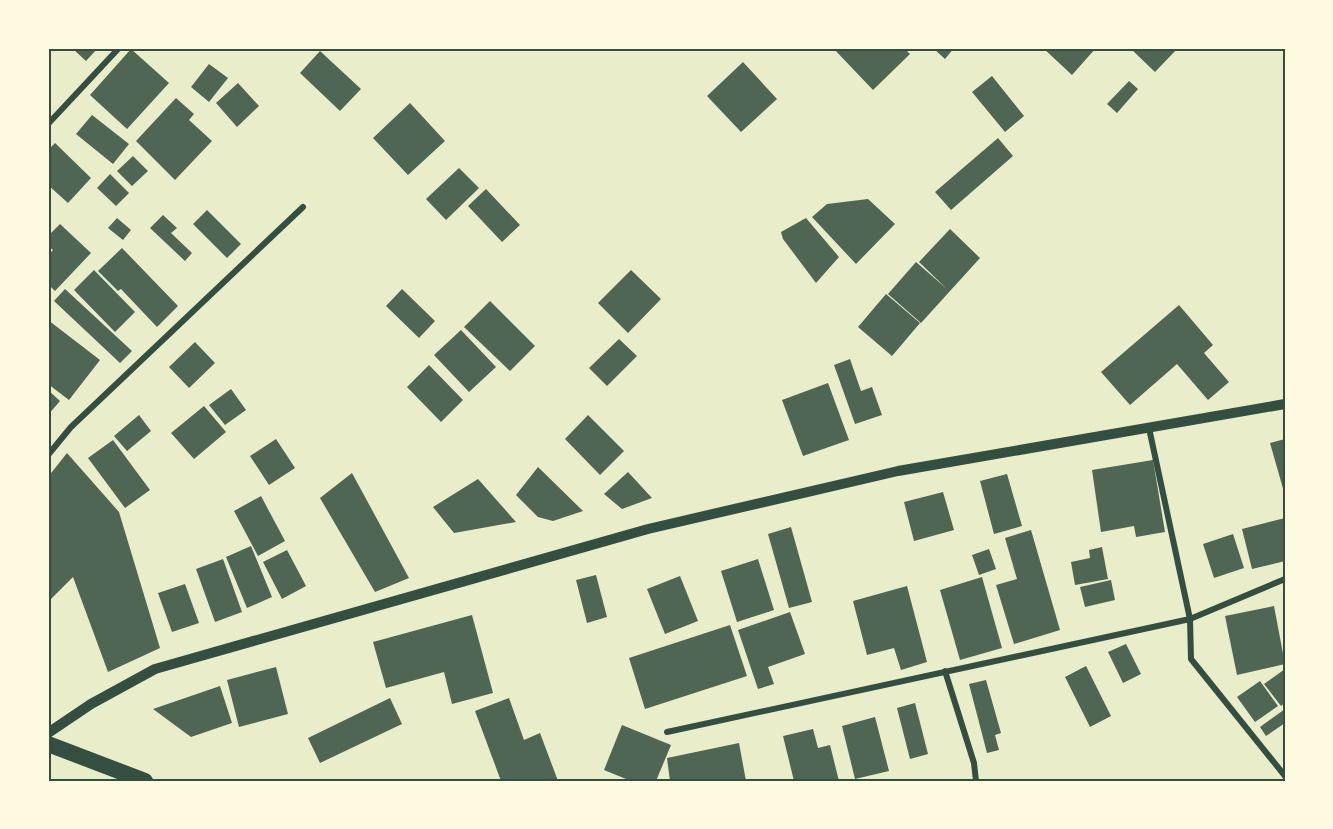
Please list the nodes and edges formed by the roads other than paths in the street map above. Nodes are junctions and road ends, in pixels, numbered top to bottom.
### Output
1 (118, 48) edge
2 (48, 124) edge
3 (303, 207) dead end
4 (1285, 404) edge
5 (1149, 428) junction
6 (48, 455) edge
7 (1285, 579) edge
8 (1190, 619) junction
9 (945, 671) junction
10 (667, 732) dead end
11 (48, 733) edge
12 (48, 744) edge
13 (1285, 776) edge
14 (145, 781) edge
15 (976, 781) edge

1 - 2 street
3 - 6 street
4 - 5 street
5 - 8 street
5 - 11 street
7 - 8 street
8 - 9 street
8 - 13 street
9 - 10 street
9 - 15 street
12 - 14 highway

